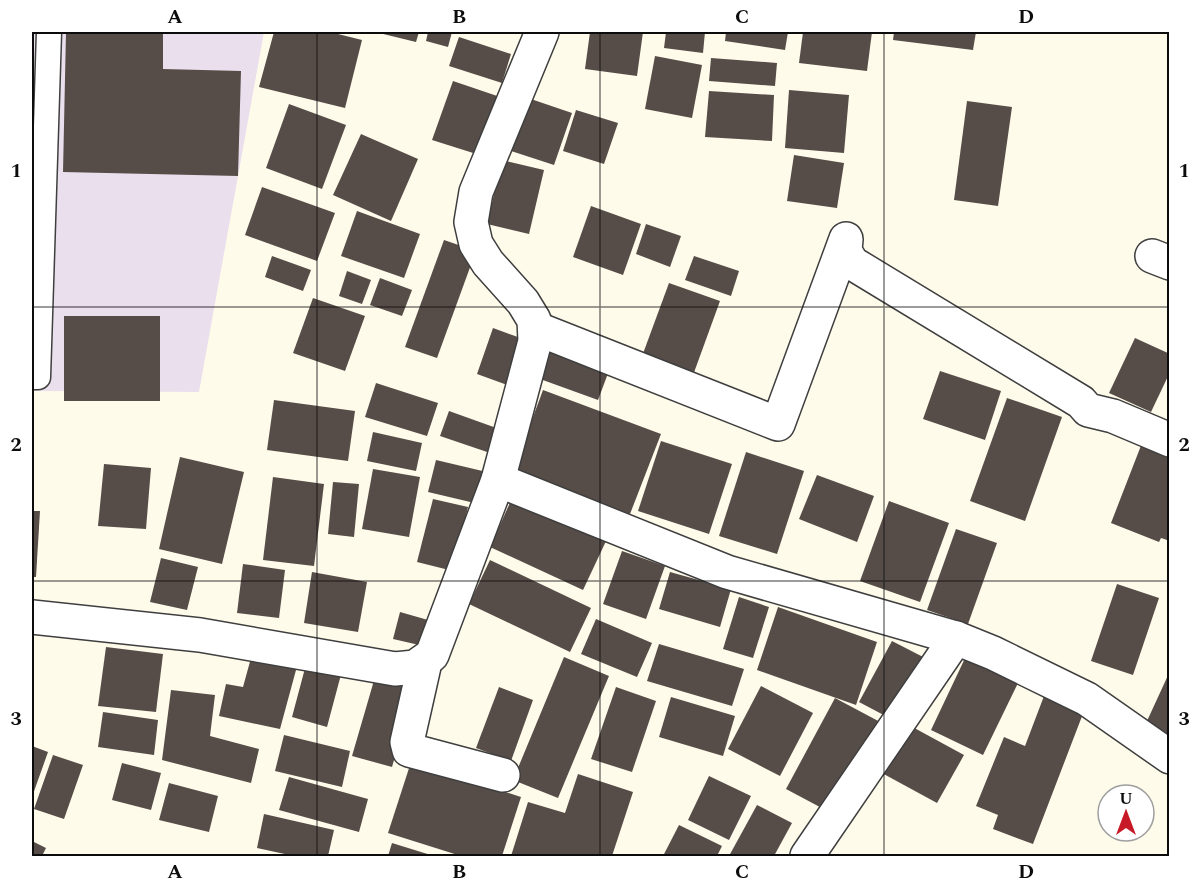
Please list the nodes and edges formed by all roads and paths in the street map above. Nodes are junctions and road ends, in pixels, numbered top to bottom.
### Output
1 (49, 32) edge
2 (542, 32) edge
3 (535, 328) junction
4 (32, 377) edge
5 (1170, 440) edge
6 (498, 480) junction
7 (32, 617) edge
8 (956, 638) junction
9 (425, 662) junction
10 (1170, 757) edge
11 (503, 775) dead end
12 (807, 856) edge

1 - 4 lane
2 - 3 street
3 - 5 street
3 - 6 street
6 - 8 street
6 - 9 street
7 - 9 street
8 - 10 street
8 - 12 street
9 - 11 street

